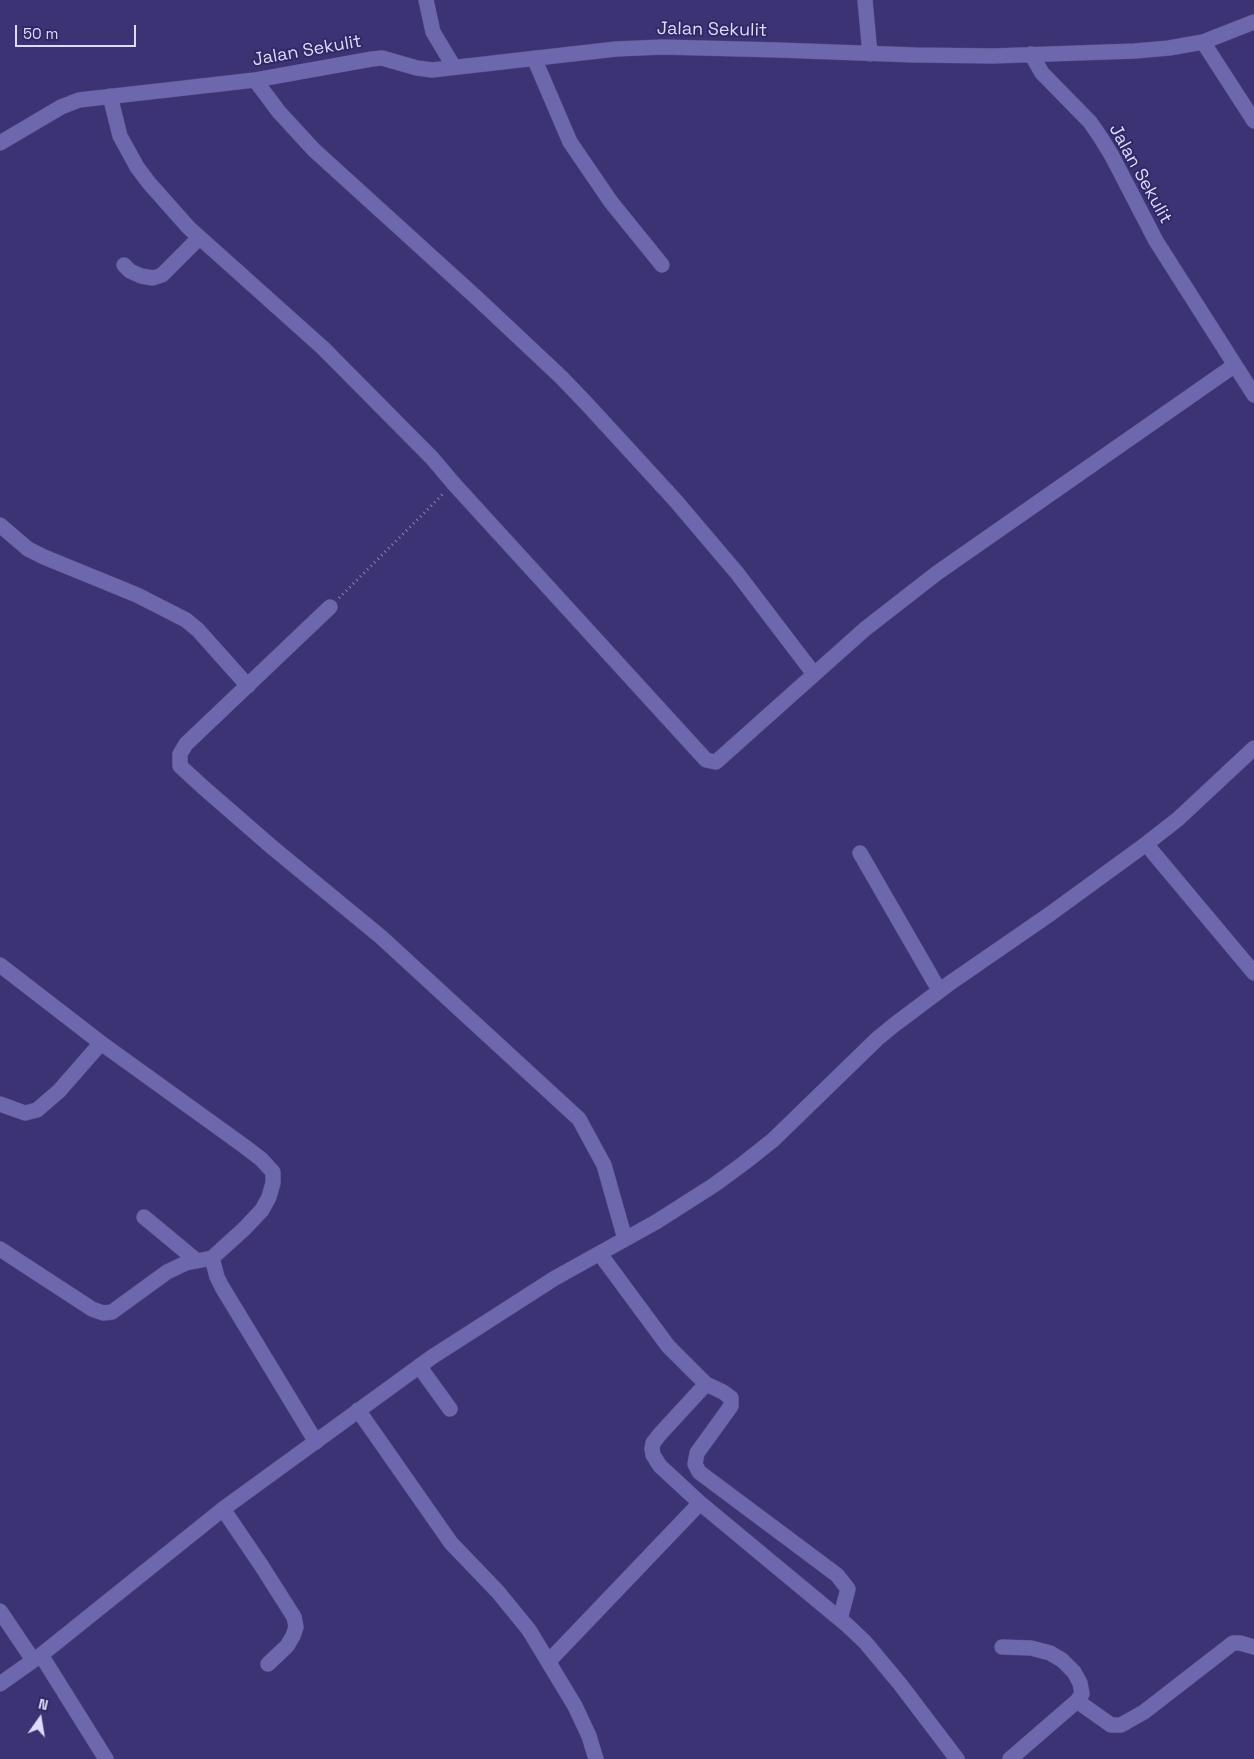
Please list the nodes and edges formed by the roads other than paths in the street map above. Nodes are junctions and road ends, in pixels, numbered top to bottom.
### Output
1 (426, 0) edge
2 (865, 0) edge
3 (1254, 22) edge
4 (1202, 42) junction
5 (870, 54) junction
6 (1031, 54) junction
7 (534, 58) junction
8 (454, 67) junction
9 (255, 80) junction
10 (110, 96) junction
11 (1254, 121) edge
12 (0, 143) edge
13 (199, 238) junction
14 (124, 265) dead end
15 (662, 265) dead end
16 (1235, 365) junction
17 (1254, 395) edge
18 (0, 525) edge
19 (330, 607) road end
20 (814, 674) junction
21 (248, 686) junction
22 (1254, 748) edge
23 (1146, 844) junction
24 (860, 853) dead end
25 (0, 965) edge
26 (1254, 973) edge
27 (940, 990) junction
28 (100, 1043) junction
29 (0, 1104) edge
30 (144, 1217) dead end
31 (625, 1239) junction
32 (0, 1249) edge
33 (600, 1254) junction
34 (204, 1259) junction
35 (419, 1366) junction
36 (706, 1384) junction
37 (450, 1408) dead end
38 (358, 1410) junction
39 (316, 1442) junction
40 (700, 1503) junction
41 (223, 1509) junction
42 (0, 1611) edge
43 (840, 1619) junction
44 (1002, 1647) dead end
45 (1254, 1647) edge
46 (37, 1657) junction
47 (549, 1662) junction
48 (268, 1664) dead end
49 (0, 1684) edge
50 (1077, 1701) junction
51 (106, 1759) edge
52 (596, 1759) edge
53 (957, 1759) edge
54 (1010, 1759) edge

1 - 8 street
2 - 5 street
3 - 4 street
4 - 6 street
4 - 11 street
5 - 6 street, Jalan Sekulit
5 - 7 street, Jalan Sekulit
6 - 16 street, Jalan Sekulit
7 - 8 street, Jalan Sekulit
7 - 15 street
8 - 9 street, Jalan Sekulit
9 - 10 street, Jalan Sekulit
9 - 20 street
10 - 12 street, Jalan Sekulit
10 - 13 street
13 - 14 street
13 - 20 street
16 - 17 street, Jalan Sekulit
16 - 20 street
18 - 21 street
19 - 21 street
21 - 31 street
22 - 23 street
23 - 26 street
23 - 27 street
24 - 27 street
25 - 28 street
27 - 31 street
28 - 29 street
28 - 34 street
30 - 34 street
31 - 33 street
32 - 34 street
33 - 35 street
33 - 36 street
34 - 39 street
35 - 37 street
35 - 38 street
36 - 40 street
36 - 43 street
38 - 39 street
38 - 47 street
39 - 41 street
40 - 43 street
40 - 47 street
41 - 46 street
41 - 48 street
42 - 46 street
43 - 53 street
44 - 50 street
45 - 50 street
46 - 49 street
46 - 51 street
47 - 52 street
50 - 54 street

